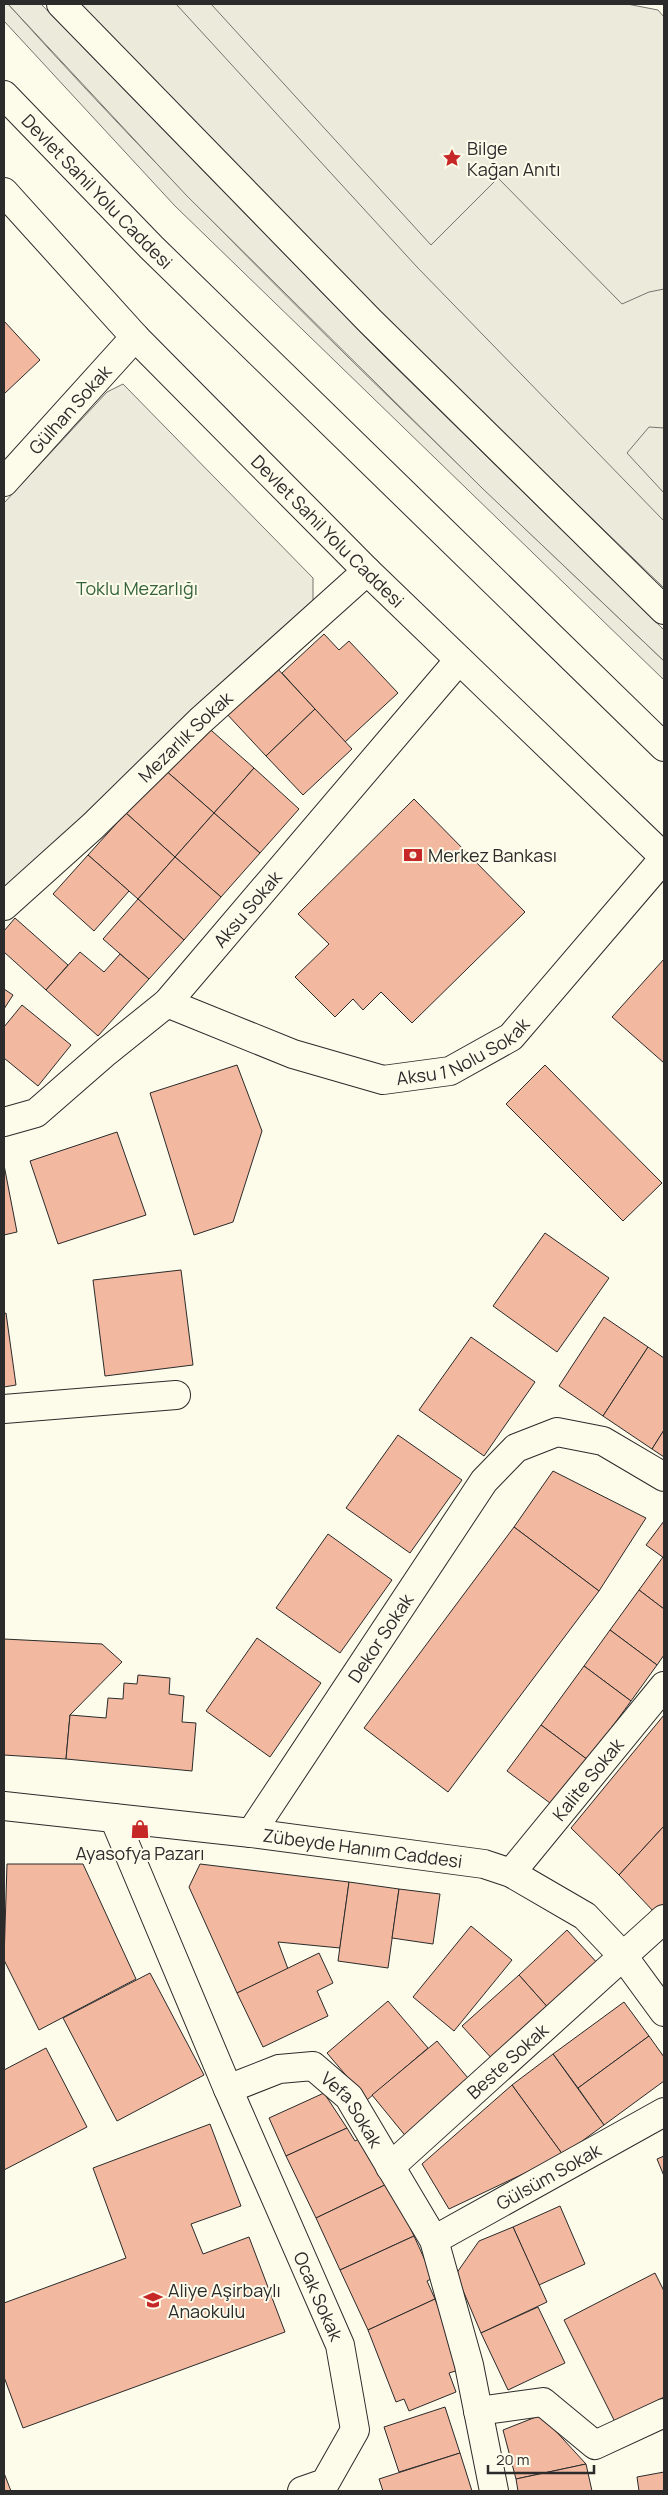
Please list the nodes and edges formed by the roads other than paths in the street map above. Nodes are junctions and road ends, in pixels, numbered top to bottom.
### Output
1 (61, 4) edge
2 (4, 95) edge
3 (4, 192) edge
4 (135, 337) junction
5 (4, 482) edge
6 (368, 571) junction
7 (664, 610) edge
8 (460, 660) junction
9 (664, 747) edge
10 (664, 858) edge
11 (4, 906) edge
12 (167, 1003) junction
13 (4, 1122) edge
14 (176, 1395) dead end
15 (4, 1409) edge
16 (664, 1477) edge
17 (664, 1686) edge
18 (4, 1806) edge
19 (114, 1818) junction
20 (251, 1833) junction
21 (511, 1873) junction
22 (664, 1919) edge
23 (623, 1956) junction
24 (664, 2012) edge
25 (228, 2089) junction
26 (664, 2112) edge
27 (390, 2167) junction
28 (434, 2240) junction
29 (478, 2411) junction
30 (664, 2413) edge
31 (318, 2488) edge
32 (494, 2491) edge

1 - 7 street
2 - 9 street, Devlet Sahil Yolu Caddesi
3 - 4 street, Devlet Sahil Yolu Caddesi
4 - 5 street, Gülhan Sokak
4 - 6 street, Devlet Sahil Yolu Caddesi
6 - 8 street, Devlet Sahil Yolu Caddesi
6 - 11 street, Mezarlık Sokak
8 - 10 street, Devlet Sahil Yolu Caddesi
8 - 12 street, Aksu Sokak
10 - 12 street, Aksu 1 Nolu Sokak
12 - 13 street, Aksu Sokak
14 - 15 street
16 - 20 street, Dekor Sokak
17 - 21 street, Kalite Sokak
18 - 19 street, Zübeyde Hanım Caddesi
19 - 20 street, Zübeyde Hanım Caddesi
19 - 25 street
20 - 21 street, Zübeyde Hanım Caddesi
21 - 23 street, Zübeyde Hanım Caddesi
22 - 23 street, Beste Sokak
23 - 24 street, Zübeyde Hanım Caddesi
23 - 27 street, Beste Sokak
25 - 27 street, Vefa Sokak
25 - 31 street, Ocak Sokak
26 - 28 street, Gülsüm Sokak
27 - 28 street, Vefa Sokak
28 - 29 street, Vefa Sokak
29 - 30 street
29 - 32 street, Vefa Sokak

